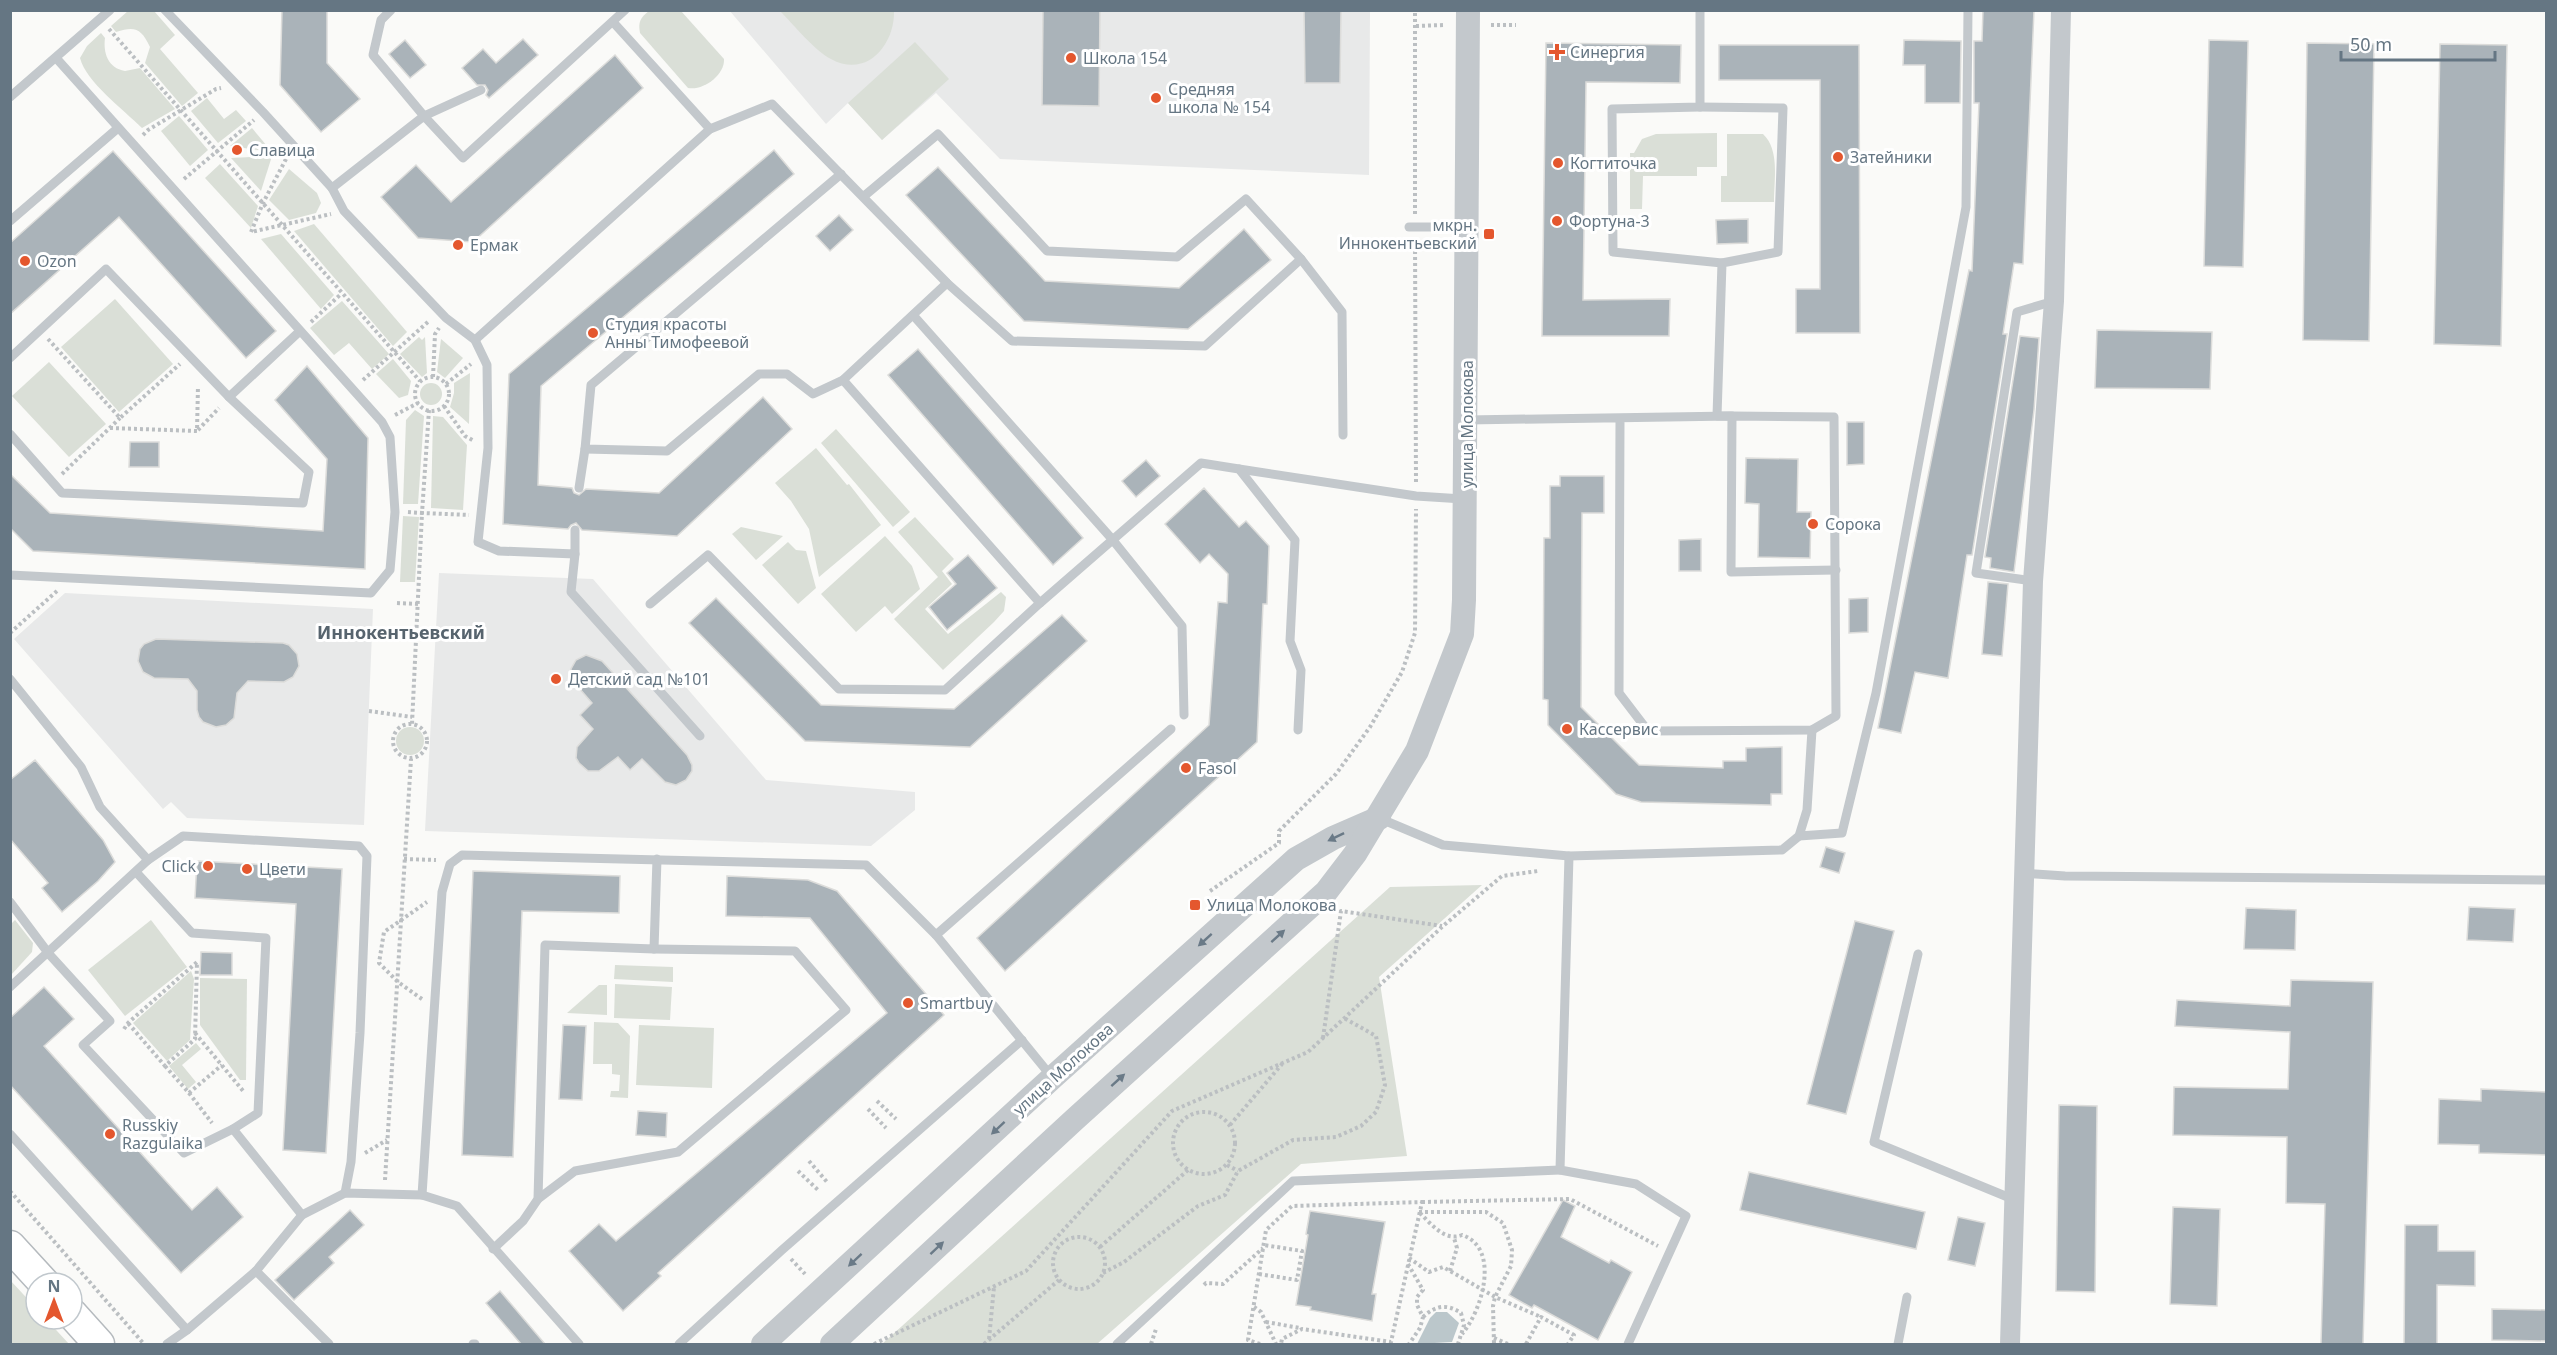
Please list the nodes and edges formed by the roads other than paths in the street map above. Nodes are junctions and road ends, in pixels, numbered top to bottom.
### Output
1 (110, 10) edge
2 (165, 10) edge
3 (391, 10) edge
4 (625, 10) edge
5 (1468, 10) edge
6 (1700, 10) edge
7 (1968, 10) edge
8 (2061, 10) edge
9 (613, 22) junction
10 (57, 59) junction
11 (482, 90) dead end
12 (10, 97) edge
13 (1700, 107) junction
14 (424, 116) junction
15 (118, 128) junction
16 (710, 129) junction
17 (841, 174) junction
18 (332, 188) junction
19 (863, 196) junction
20 (10, 221) edge
21 (1409, 227) dead end
22 (1468, 227) junction
23 (1301, 259) junction
24 (1722, 263) junction
25 (947, 283) junction
26 (2054, 301) junction
27 (913, 315) junction
28 (304, 328) junction
29 (475, 340) junction
30 (10, 358) edge
31 (843, 380) junction
32 (230, 397) junction
33 (1717, 416) junction
34 (1732, 416) junction
35 (1620, 419) junction
36 (1467, 420) junction
37 (10, 434) edge
38 (1343, 435) dead end
39 (585, 449) junction
40 (1239, 470) junction
41 (579, 488) dead end
42 (1466, 500) junction
43 (575, 530) dead end
44 (1112, 539) junction
45 (575, 554) junction
46 (1836, 570) junction
47 (10, 575) edge
48 (2033, 581) junction
49 (1040, 603) junction
50 (650, 604) dead end
51 (10, 679) edge
52 (1184, 715) dead end
53 (1171, 729) dead end
54 (1298, 730) dead end
55 (1812, 730) junction
56 (700, 736) dead end
57 (1378, 818) junction
58 (1799, 836) junction
59 (1569, 856) junction
60 (657, 859) junction
61 (148, 860) junction
62 (136, 872) junction
63 (2022, 873) junction
64 (2547, 880) edge
65 (10, 902) edge
66 (936, 935) junction
67 (654, 949) junction
68 (49, 954) junction
69 (1918, 954) dead end
70 (10, 987) edge
71 (1022, 1041) junction
72 (1052, 1078) junction
73 (233, 1129) junction
74 (10, 1134) edge
75 (1560, 1170) junction
76 (345, 1193) junction
77 (422, 1195) junction
78 (538, 1198) junction
79 (2015, 1200) junction
80 (302, 1215) junction
81 (10, 1246) edge
82 (493, 1249) junction
83 (33, 1271) edge
84 (255, 1271) junction
85 (1907, 1296) dead end
86 (84, 1327) edge
87 (187, 1330) junction
88 (99, 1344) edge
89 (167, 1344) edge
90 (329, 1344) edge
91 (579, 1344) edge
92 (679, 1344) edge
93 (763, 1344) edge
94 (832, 1344) edge
95 (1117, 1344) edge
96 (1628, 1344) edge
97 (1898, 1344) edge
98 (2010, 1344) edge

1 - 10 lane
2 - 18 lane
3 - 14 lane
4 - 9 lane
5 - 22 street, улица Молокова
6 - 13 lane
7 - 58 lane
8 - 26 street
9 - 14 lane
9 - 16 lane
10 - 12 lane
10 - 15 lane
11 - 14 lane
13 - 24 lane
13 - 24 lane
14 - 18 lane
15 - 20 lane
15 - 28 lane
16 - 17 lane
16 - 29 lane
17 - 19 lane
17 - 39 lane
18 - 29 lane
19 - 23 lane
19 - 25 lane
21 - 22 lane
22 - 36 street, улица Молокова
23 - 25 lane
23 - 38 lane
24 - 33 lane
25 - 27 lane
26 - 48 street
26 - 48 lane
27 - 31 lane
27 - 44 lane
28 - 32 lane
28 - 47 lane
29 - 45 lane
30 - 32 lane
31 - 39 lane
31 - 49 lane
32 - 37 lane
33 - 34 lane
33 - 35 lane
34 - 46 lane
34 - 46 lane
35 - 36 lane
35 - 55 lane
36 - 42 street, улица Молокова
39 - 41 lane
40 - 42 lane
40 - 44 lane
40 - 54 lane
42 - 57 street, улица Молокова
43 - 45 lane
44 - 49 lane
44 - 52 lane
45 - 56 lane
46 - 55 lane
48 - 63 street
49 - 50 lane
51 - 61 lane
53 - 66 lane
55 - 58 lane
57 - 59 lane
57 -> 72 street, улица Молокова
94 -> 57 street, улица Молокова
58 - 59 lane
59 - 75 lane
60 - 66 lane
60 - 67 lane
60 - 77 lane
61 - 62 lane
61 - 76 lane
62 - 68 lane
62 - 73 lane
63 - 64 lane
63 - 79 street
65 - 68 lane
66 - 71 lane
67 - 78 lane
67 - 78 lane
68 - 70 lane
68 - 73 lane
69 - 79 lane
71 - 72 lane
71 - 92 lane
72 -> 93 street, улица Молокова
73 - 80 lane
74 - 87 lane
75 - 95 lane
75 - 96 lane
76 - 77 lane
76 - 80 lane
77 - 82 lane
78 - 82 lane
79 - 98 street
80 - 84 lane
81 - 83 main road
82 - 91 lane
84 - 87 lane
84 - 90 lane
85 - 97 lane
86 - 88 main road
87 - 89 lane

